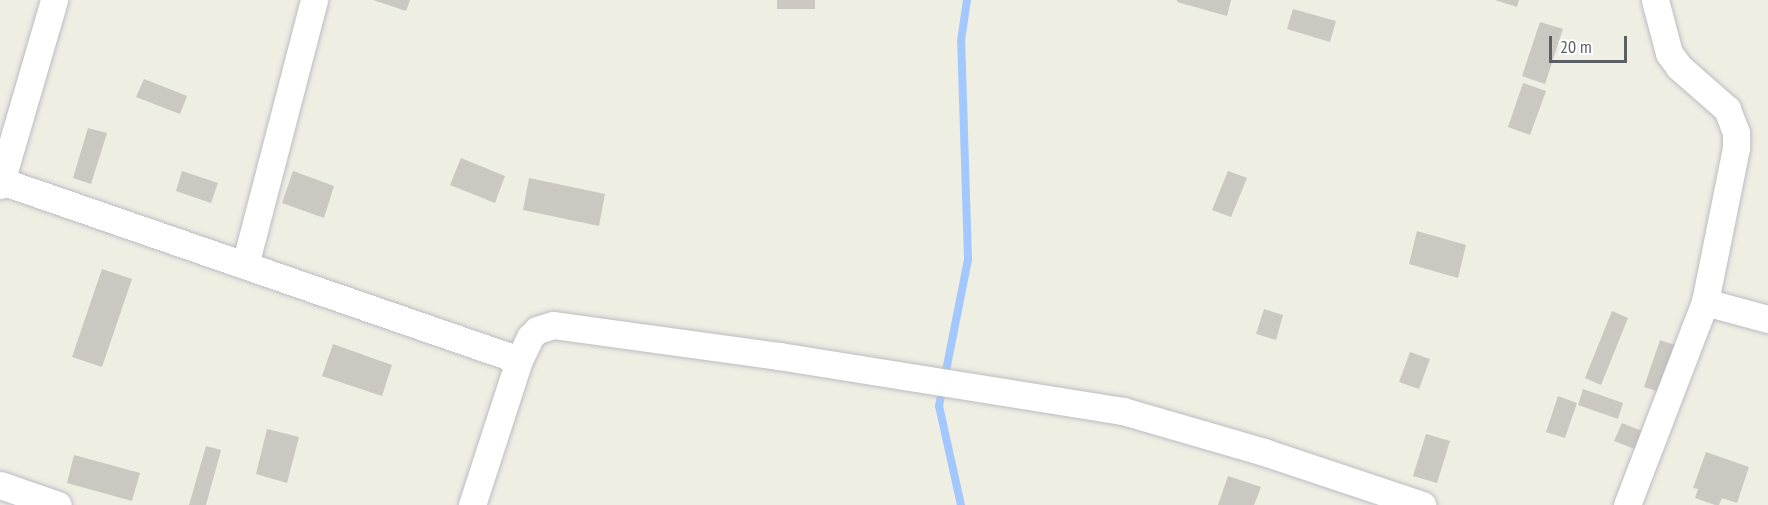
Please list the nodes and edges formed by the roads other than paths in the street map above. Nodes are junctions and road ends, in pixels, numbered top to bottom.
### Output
1 (54, 0) edge
2 (314, 0) edge
3 (1655, 0) edge
4 (1, 183) edge
5 (245, 265) junction
6 (1705, 302) junction
7 (1768, 318) edge
8 (519, 360) junction
9 (0, 485) edge
10 (58, 505) edge
11 (472, 505) edge
12 (1422, 505) edge
13 (1627, 505) edge

1 - 4 street
2 - 5 street
3 - 6 street
4 - 5 street
5 - 8 street
6 - 7 street
6 - 13 street
8 - 11 street
8 - 12 street
9 - 10 street

